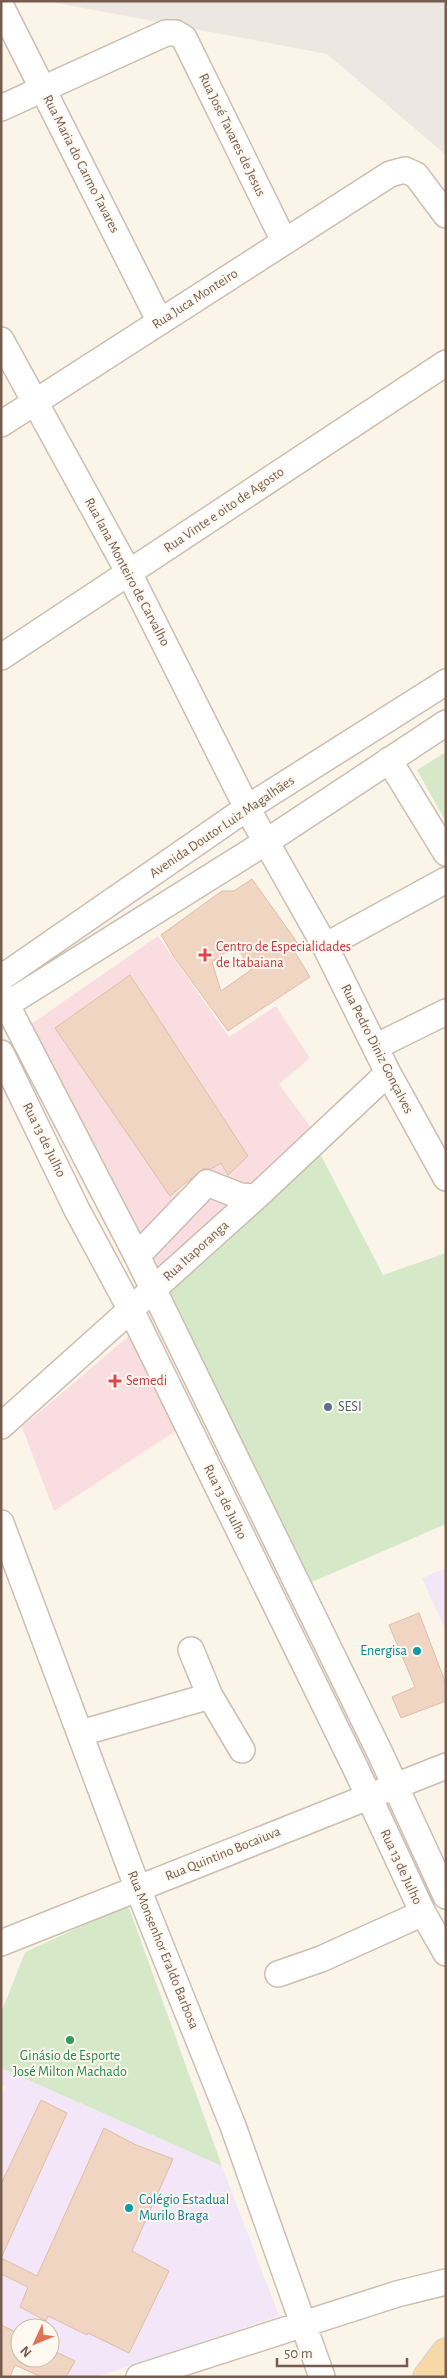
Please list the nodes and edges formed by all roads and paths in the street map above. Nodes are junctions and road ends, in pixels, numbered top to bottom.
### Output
1 (1, 6) edge
2 (43, 88) junction
3 (1, 108) edge
4 (446, 215) edge
5 (284, 241) junction
6 (160, 322) junction
7 (1, 340) edge
8 (446, 363) edge
9 (34, 403) junction
10 (1, 424) edge
11 (129, 573) junction
12 (1, 657) edge
13 (446, 682) edge
14 (446, 723) edge
15 (389, 760) junction
16 (247, 808) junction
17 (266, 842) junction
18 (446, 853) edge
19 (446, 880) edge
20 (325, 946) junction
21 (1, 978) edge
22 (3, 1002) edge
23 (446, 1012) edge
24 (375, 1047) junction
25 (1, 1053) edge
26 (388, 1073) junction
27 (446, 1178) edge
28 (256, 1197) junction
29 (137, 1256) junction
30 (152, 1290) junction
31 (131, 1310) junction
32 (1, 1426) edge
33 (1, 1523) edge
34 (191, 1650) dead end
35 (210, 1696) junction
36 (81, 1733) junction
37 (242, 1750) dead end
38 (446, 1766) edge
39 (395, 1785) junction
40 (368, 1796) junction
41 (138, 1889) junction
42 (446, 1896) edge
43 (423, 1914) junction
44 (1, 1943) edge
45 (446, 1953) edge
46 (278, 1974) dead end
47 (446, 2282) edge
48 (302, 2324) junction
49 (446, 2352) edge
50 (139, 2377) edge
51 (322, 2377) edge
52 (427, 2377) edge

1 - 2 street, Rua Maria do Carmo Tavares
2 - 3 street
2 - 5 street, Rua José Tavares de Jesus
2 - 6 street, Rua Maria do Carmo Tavares
4 - 5 street, Rua Juca Monteiro
5 - 6 street, Rua Juca Monteiro
6 - 9 street, Rua Juca Monteiro
7 - 9 street, Rua Iana Monteiro de Carvalho
8 - 11 street, Rua Vinte e oito de Agosto
9 - 10 street, Rua Juca Monteiro
9 - 11 street, Rua Iana Monteiro de Carvalho
11 - 12 street, Rua Vinte e oito de Agosto
11 - 16 street, Rua Iana Monteiro de Carvalho
13 - 16 street, Avenida Doutor Luiz Magalhães
14 - 15 street
15 - 17 street
15 - 18 street
16 - 17 street, Rua Iana Monteiro de Carvalho
16 - 21 street, Avenida Doutor Luiz Magalhães
17 - 20 street, Rua Pedro Diniz Gonçalves
17 - 22 street
19 - 20 street
20 - 24 street, Rua Pedro Diniz Gonçalves
22 - 29 street, Rua 13 de Julho
23 - 24 street
24 - 26 street, Rua Pedro Diniz Gonçalves
25 - 31 street, Rua 13 de Julho
26 - 27 street, Rua Pedro Diniz Gonçalves
26 - 28 street, Rua Itaporanga
28 - 29 street
28 - 30 street, Rua Itaporanga
29 - 30 street, Rua 13 de Julho
30 - 31 street, Rua Itaporanga
30 - 39 street, Rua 13 de Julho
31 - 32 street, Rua Itaporanga
31 - 40 street, Rua 13 de Julho
33 - 36 street, Rua Monsenhor Eraldo Barbosa
34 - 35 street
35 - 36 street
35 - 37 street
36 - 41 street, Rua Monsenhor Eraldo Barbosa
38 - 39 street, Rua Quintino Bocaiuva
39 - 40 street, Rua Quintino Bocaiuva
39 - 42 street, Rua 13 de Julho
40 - 41 street, Rua Quintino Bocaiuva
40 - 43 street, Rua 13 de Julho
41 - 44 street, Rua Quintino Bocaiuva
41 - 48 street, Rua Monsenhor Eraldo Barbosa
43 - 45 street, Rua 13 de Julho
43 - 46 street
47 - 48 street
48 - 50 street
48 - 51 street, Rua Monsenhor Eraldo Barbosa
49 - 52 main road

